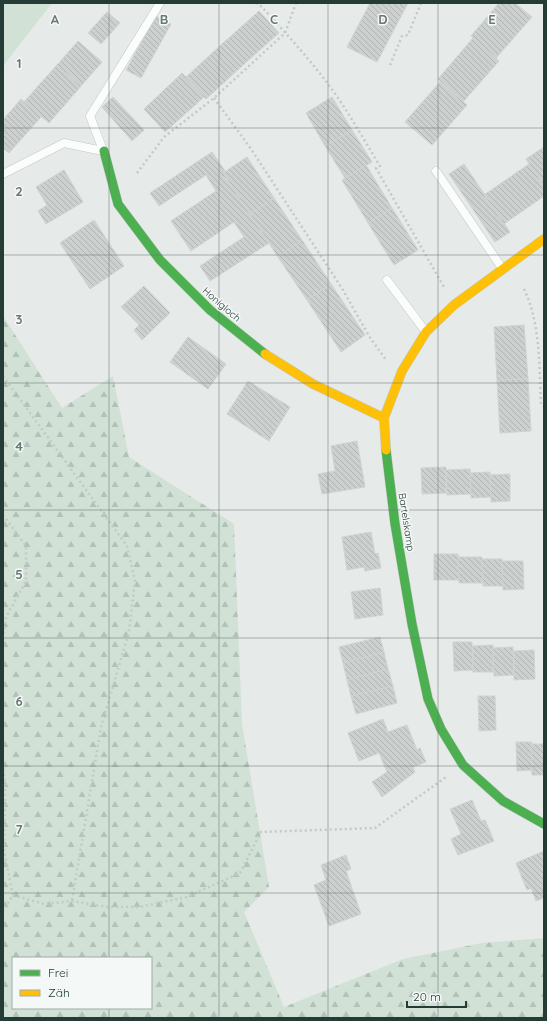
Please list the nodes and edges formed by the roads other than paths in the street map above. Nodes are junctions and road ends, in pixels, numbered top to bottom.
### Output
1 (160, 3) edge
2 (104, 151) junction
3 (436, 171) dead end
4 (3, 174) edge
5 (544, 239) edge
6 (502, 269) junction
7 (387, 280) dead end
8 (426, 332) junction
9 (384, 418) junction
10 (544, 824) edge

1 - 2 lane
2 - 4 lane
2 - 9 street, Honigloch
3 - 6 lane
5 - 6 street, Bartelskamp
6 - 8 street, Bartelskamp
7 - 8 lane
8 - 9 street, Bartelskamp
9 - 10 street, Bartelskamp

